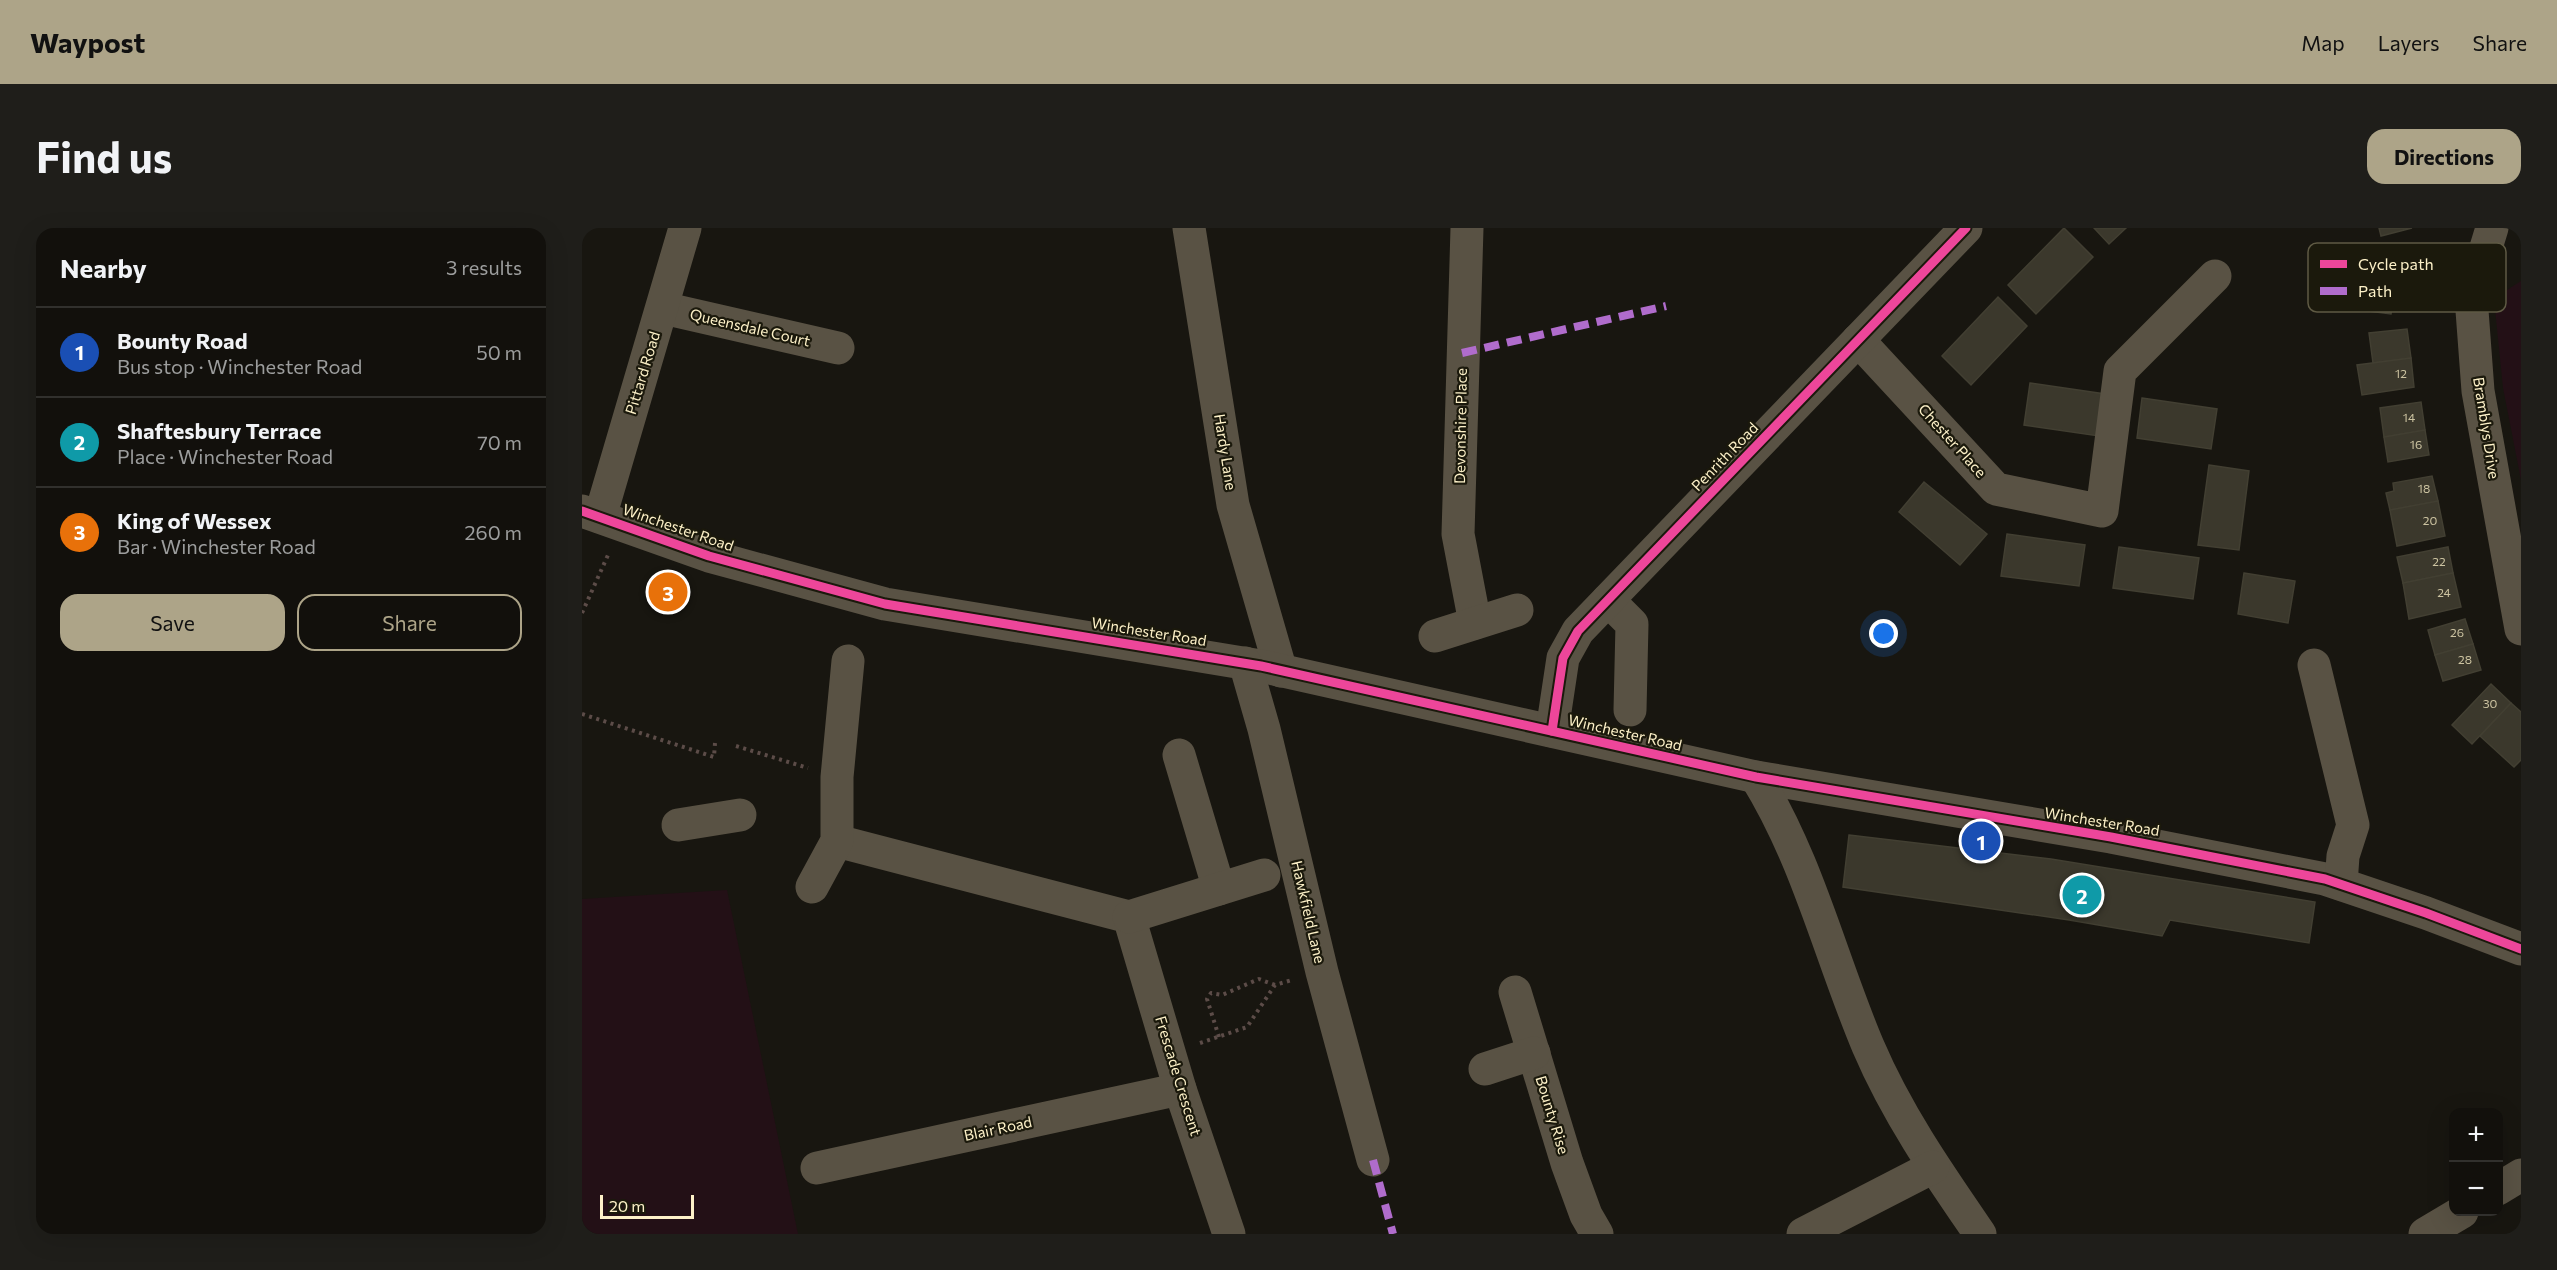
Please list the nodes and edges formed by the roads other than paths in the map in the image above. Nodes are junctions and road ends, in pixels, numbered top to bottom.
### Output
1 (685, 228) edge
2 (1189, 228) edge
3 (1467, 228) edge
4 (1966, 228) edge
5 (2492, 228) edge
6 (2487, 243) edge
7 (2215, 276) dead end
8 (663, 308) junction
9 (2472, 312) edge
10 (1858, 340) junction
11 (838, 348) dead end
12 (598, 525) edge
13 (1608, 600) junction
14 (1517, 610) dead end
15 (1475, 623) junction
16 (2521, 629) edge
17 (1435, 636) dead end
18 (848, 661) dead end
19 (1245, 663) junction
20 (2314, 664) dead end
21 (1281, 671) junction
22 (1630, 710) dead end
23 (1552, 731) junction
24 (1179, 755) dead end
25 (1756, 777) junction
26 (740, 815) dead end
27 (678, 825) dead end
28 (837, 841) junction
29 (1264, 875) dead end
30 (2341, 884) junction
31 (812, 887) dead end
32 (1219, 889) junction
33 (1129, 917) junction
34 (2521, 949) edge
35 (1515, 992) dead end
36 (1534, 1053) junction
37 (1485, 1069) dead end
38 (1180, 1089) junction
39 (1373, 1160) dead end
40 (1933, 1167) junction
41 (816, 1168) dead end
42 (2455, 1216) edge
43 (1229, 1234) edge
44 (1597, 1234) edge
45 (1803, 1234) edge
46 (1980, 1234) edge
47 (2425, 1234) edge

1 - 8 street, Pittard Road
2 - 21 street, Hardy Lane
3 - 15 street, Devonshire Place
4 - 10 street, Penrith Road
5 - 6 street, Bramblys Drive
7 - 10 street, Chester Place
8 - 11 street, Queensdale Court
8 - 12 street, Pittard Road
9 - 16 street, Bramblys Drive
10 - 13 street, Penrith Road
12 - 19 street, Winchester Road
13 - 22 street
13 - 23 street, Penrith Road
14 - 15 street
15 - 17 street
18 - 28 street
19 - 21 street, Winchester Road
19 - 39 street, Hawkfield Lane
20 - 30 street
21 - 23 street, Winchester Road
23 - 25 street, Winchester Road
24 - 32 street
25 - 30 street, Winchester Road
25 - 40 street
26 - 27 street
28 - 31 street
28 - 33 street
29 - 32 street
30 - 34 street, Winchester Road
32 - 33 street
33 - 38 street, Frescade Crescent
35 - 36 street, Bounty Rise
36 - 37 street
36 - 44 street, Bounty Rise
38 - 41 street, Blair Road
38 - 43 street, Frescade Crescent
40 - 45 street
40 - 46 street
42 - 47 street

